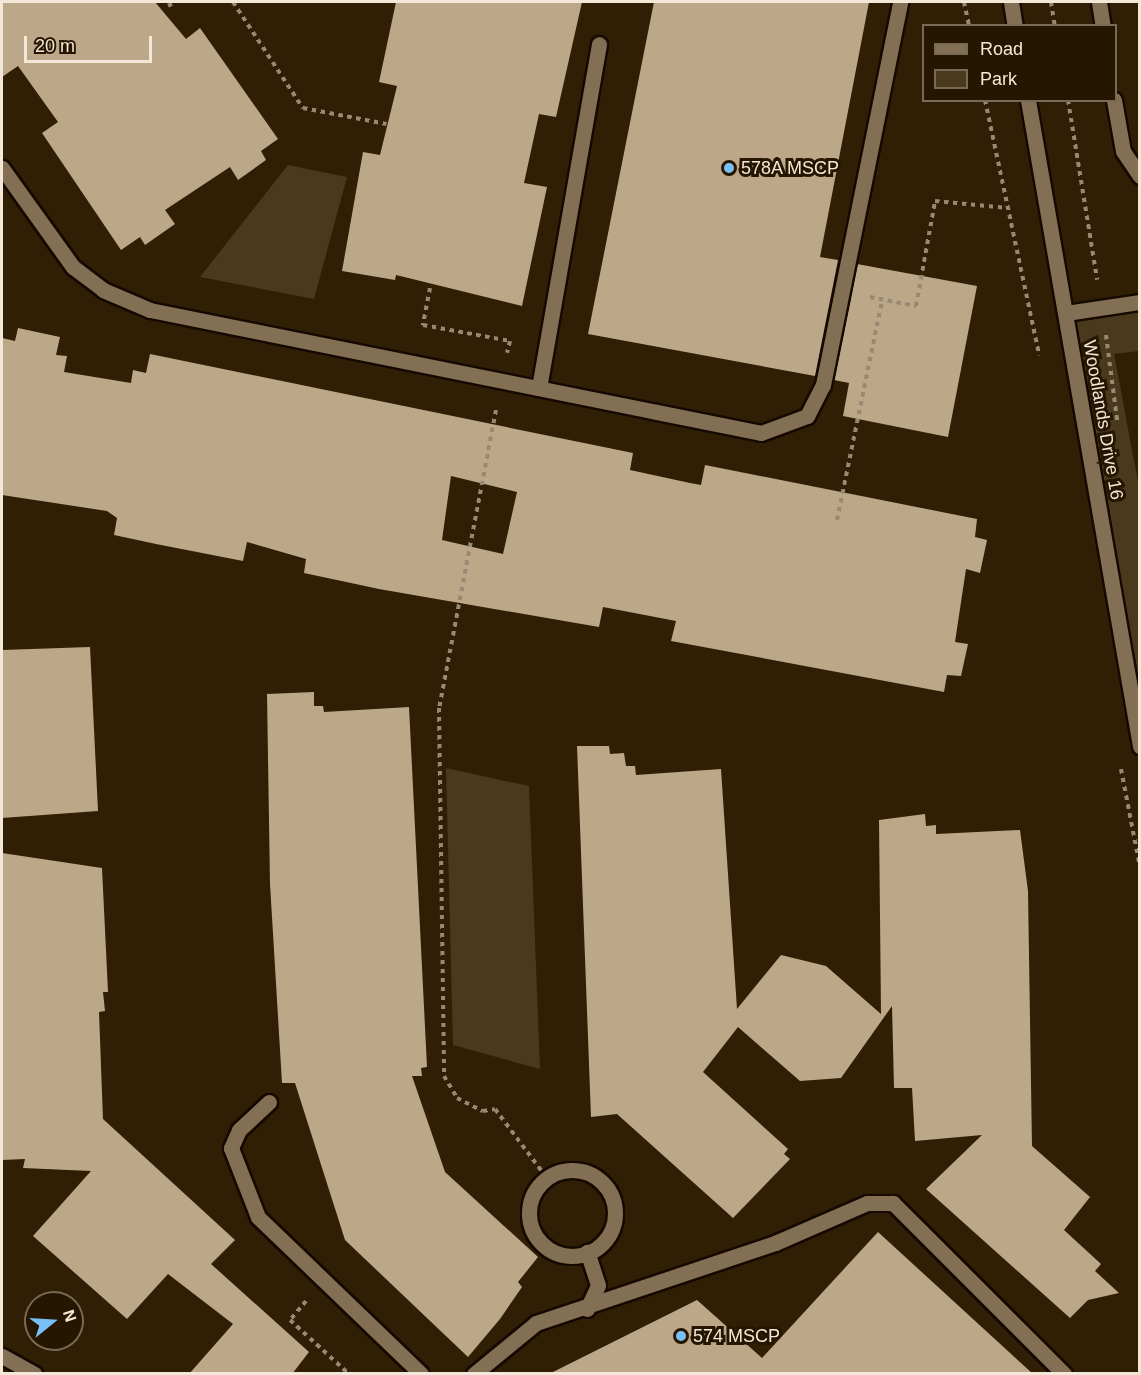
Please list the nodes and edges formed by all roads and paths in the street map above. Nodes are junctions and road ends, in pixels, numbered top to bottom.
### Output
1 (175, 2) edge
2 (233, 2) edge
3 (900, 2) edge
4 (964, 2) edge
5 (1011, 2) edge
6 (1051, 2) edge
7 (1099, 2) edge
8 (168, 6) dead end
9 (969, 24) edge
10 (1015, 24) edge
11 (1055, 24) edge
12 (1103, 24) edge
13 (600, 44) dead end
14 (1028, 102) edge
15 (1068, 102) edge
16 (1114, 102) edge
17 (386, 124) dead end
18 (2, 168) edge
19 (1140, 176) edge
20 (1008, 208) dead end
21 (430, 288) dead end
22 (842, 292) junction
23 (882, 300) junction
24 (1140, 302) edge
25 (1102, 308) junction
26 (1066, 314) junction
27 (502, 381) junction
28 (539, 388) junction
29 (837, 520) dead end
30 (1140, 746) edge
31 (269, 1102) dead end
32 (548, 1178) junction
33 (587, 1252) junction
34 (587, 1309) junction
35 (2, 1356) edge
36 (34, 1374) edge
37 (422, 1374) edge
38 (474, 1374) edge
39 (1064, 1374) edge

1 - 8 path
2 - 17 path
3 - 22 street
4 - 9 path
5 - 10 street
6 - 11 path
7 - 12 street
13 - 28 street
14 - 26 street, Woodlands Drive 16
15 - 25 path
16 - 19 street
18 - 27 street
20 - 23 path
21 - 27 path
22 - 23 path
22 - 28 street
23 - 29 path
24 - 25 street
25 - 26 street
26 - 30 street, Woodlands Drive 16
27 - 28 street
27 - 32 path
31 - 37 street
32 - 33 street
32 - 33 street
33 - 34 street
34 - 38 street
34 - 39 street
35 - 36 street

